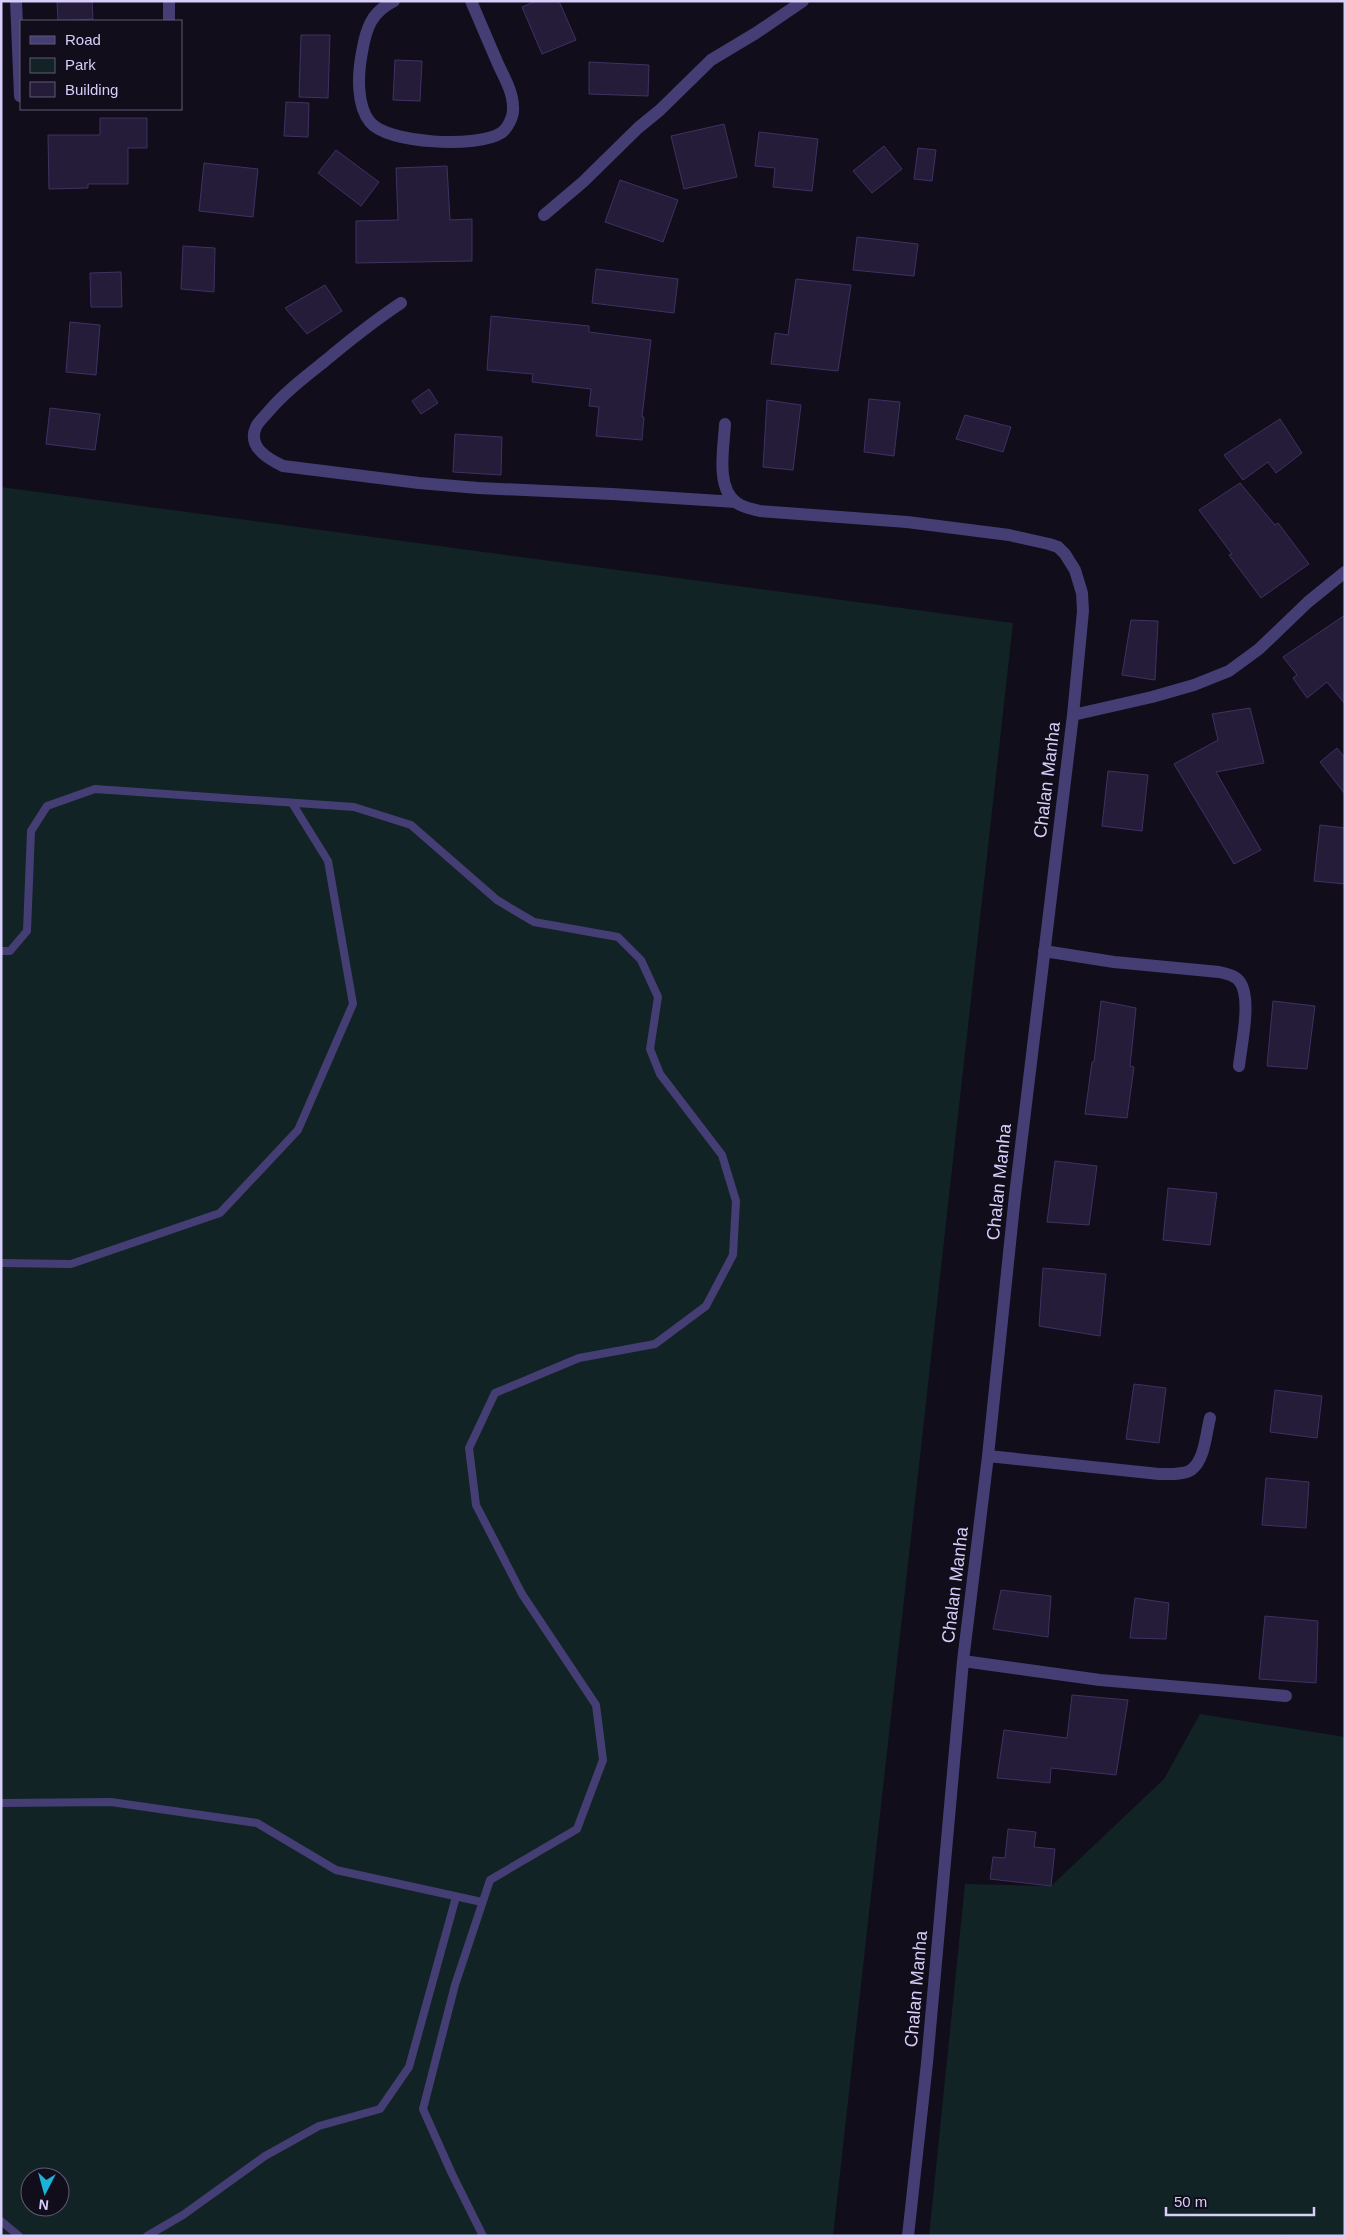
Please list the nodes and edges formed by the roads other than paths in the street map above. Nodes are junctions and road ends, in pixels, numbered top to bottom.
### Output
1 (16, 1) edge
2 (169, 1) edge
3 (394, 1) edge
4 (471, 1) edge
5 (803, 1) edge
6 (169, 20) edge
7 (20, 96) dead end
8 (544, 215) dead end
9 (401, 303) dead end
10 (725, 424) dead end
11 (736, 502) junction
12 (1345, 572) edge
13 (1073, 715) junction
14 (292, 803) junction
15 (1, 951) edge
16 (1044, 951) junction
17 (1239, 1066) dead end
18 (1, 1263) edge
19 (1210, 1418) dead end
20 (988, 1456) junction
21 (963, 1660) junction
22 (1286, 1696) dead end
23 (1, 1803) edge
24 (456, 1897) junction
25 (482, 1902) junction
26 (1, 2221) edge
27 (19, 2236) edge
28 (147, 2236) edge
29 (483, 2236) edge
30 (908, 2236) edge

1 - 7 street
2 - 6 street
3 - 4 street
5 - 8 street
9 - 11 street, Chalan Manha
10 - 11 street
11 - 13 street, Chalan Manha
12 - 13 street
13 - 16 street, Chalan Manha
14 - 15 lane
14 - 18 lane
14 - 25 lane
16 - 17 street
16 - 20 street, Chalan Manha
19 - 20 street
20 - 21 street, Chalan Manha
21 - 22 street
21 - 30 street, Chalan Manha
23 - 24 lane
24 - 25 lane
24 - 28 lane
25 - 29 lane
26 - 27 lane

